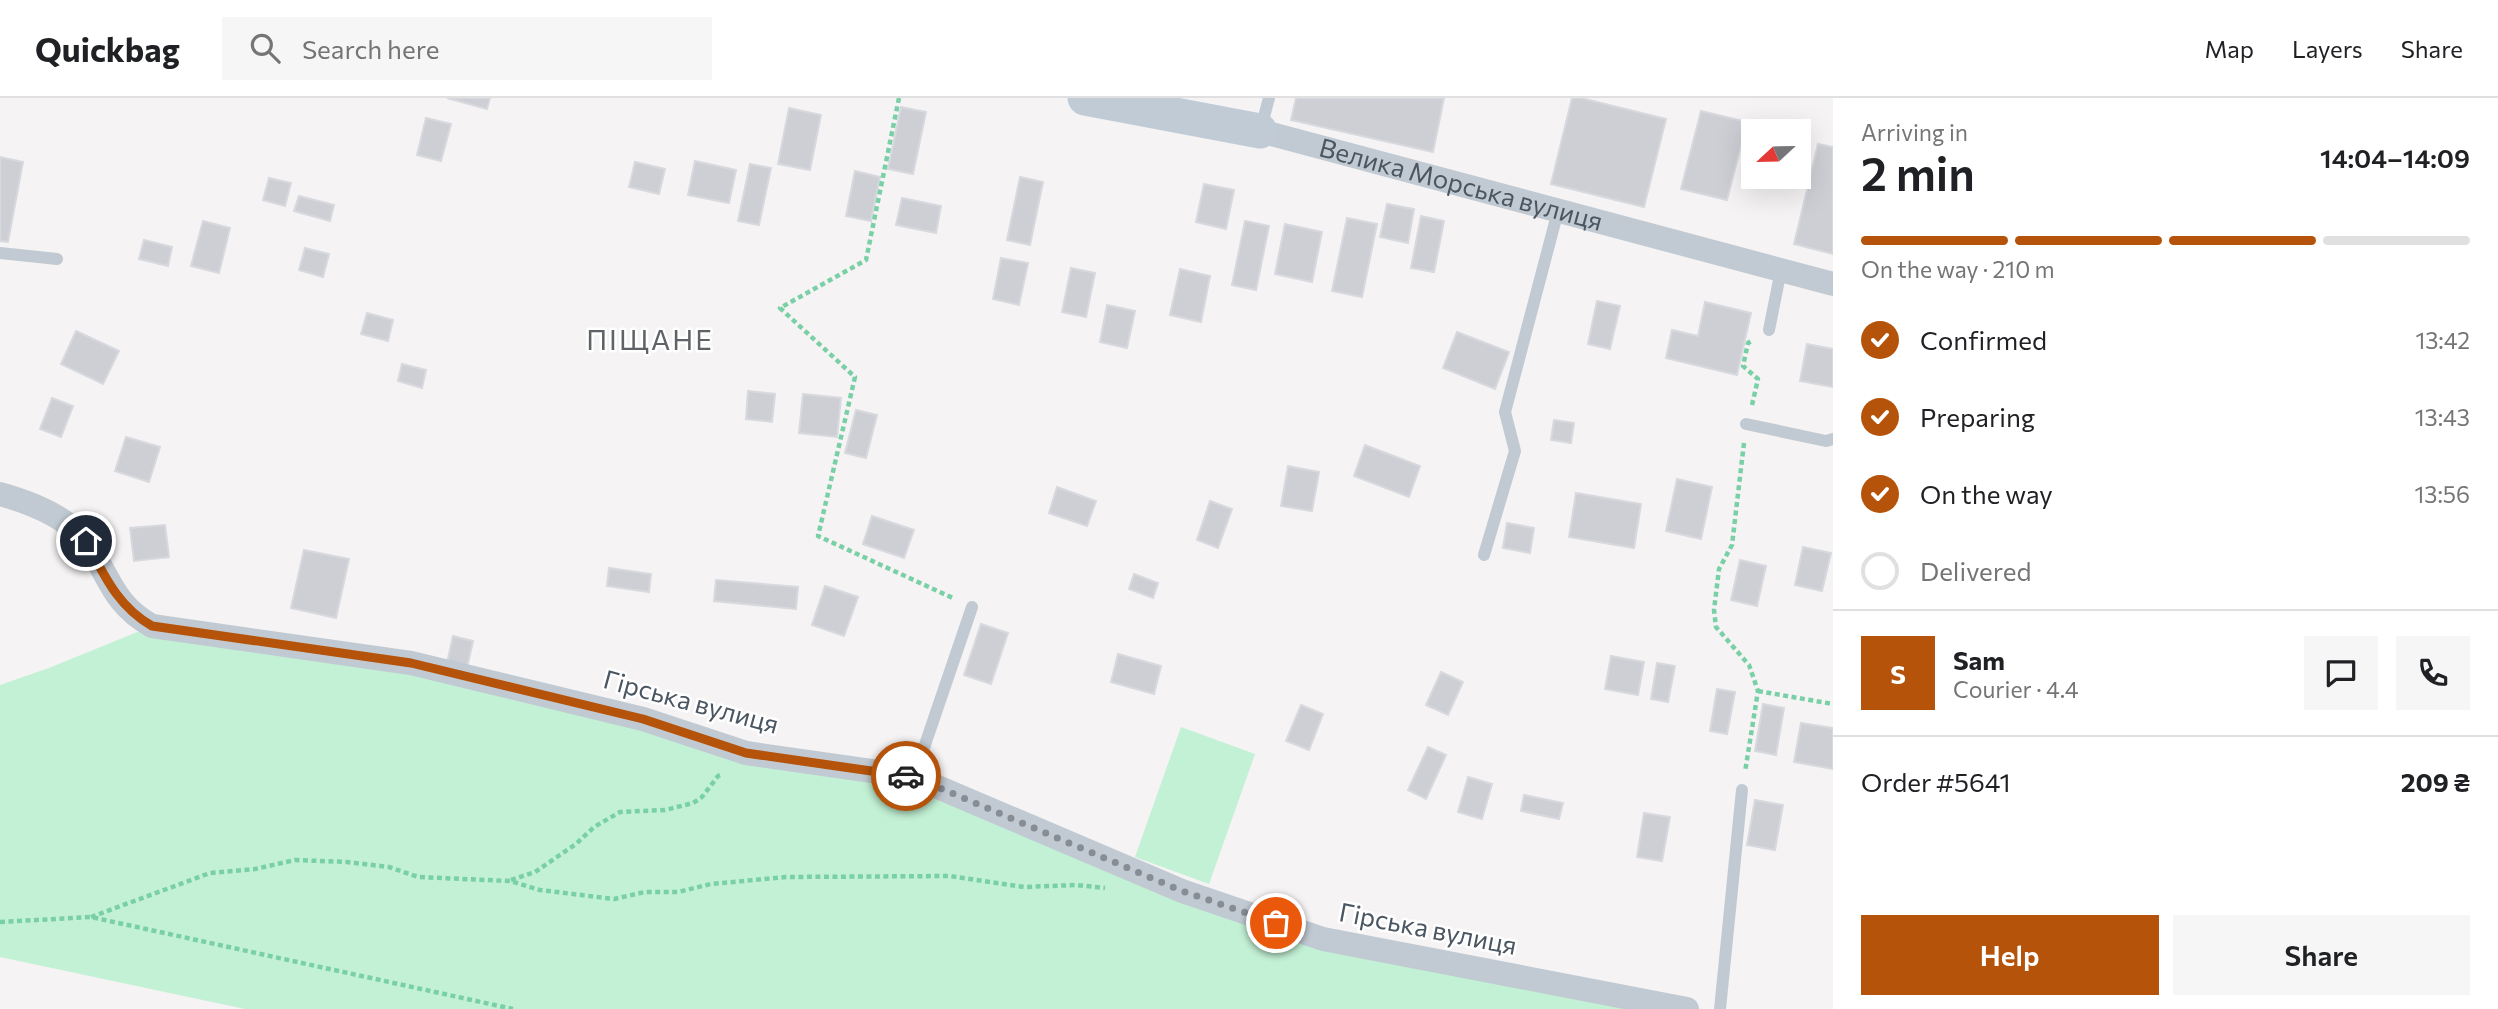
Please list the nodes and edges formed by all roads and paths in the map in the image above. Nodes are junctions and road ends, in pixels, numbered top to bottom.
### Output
1 (899, 98) edge
2 (1269, 98) edge
3 (1109, 100) edge
4 (1260, 131) junction
5 (1558, 211) junction
6 (0, 253) edge
7 (57, 259) dead end
8 (1781, 270) junction
9 (1833, 284) edge
10 (1769, 330) dead end
11 (1748, 343) dead end
12 (1748, 418) junction
13 (1833, 439) edge
14 (0, 494) edge
15 (1484, 555) dead end
16 (971, 607) joint
17 (1758, 691) junction
18 (1833, 704) edge
19 (730, 771) dead end
20 (914, 777) junction
21 (1742, 790) joint
22 (510, 881) junction
23 (1117, 889) dead end
24 (91, 917) junction
25 (0, 922) edge
26 (513, 1009) edge
27 (1687, 1009) edge
28 (1720, 1009) edge

1 - 16 path
2 - 4 lane
3 - 4 street, Велика Морська вулиця
4 - 5 street, Велика Морська вулиця
5 - 8 street, Велика Морська вулиця
5 - 15 lane
6 - 7 lane
8 - 9 street, Велика Морська вулиця
8 - 10 lane
11 - 12 path
12 - 13 lane
12 - 17 path
14 - 20 street, Гірська вулиця
16 - 20 lane
17 - 18 path
17 - 21 path
19 - 22 path
20 - 27 street, Гірська вулиця
21 - 28 lane
22 - 23 path
22 - 24 path
24 - 25 path
24 - 26 path

